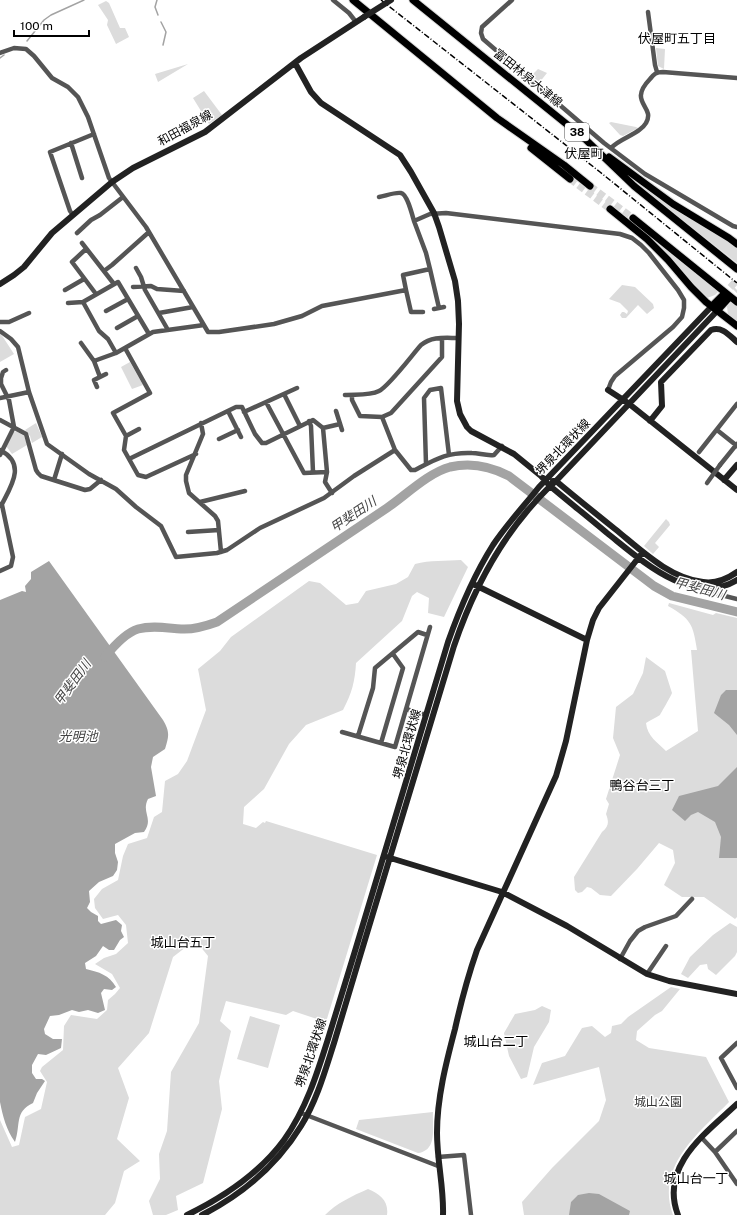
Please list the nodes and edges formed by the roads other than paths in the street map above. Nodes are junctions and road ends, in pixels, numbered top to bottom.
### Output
1 (333, 0) edge
2 (353, 0) edge
3 (391, 0) edge
4 (413, 0) edge
5 (512, 0) edge
6 (648, 12) dead end
7 (356, 22) junction
8 (0, 53) edge
9 (295, 63) junction
10 (657, 72) junction
11 (737, 78) edge
12 (497, 118) junction
13 (94, 134) junction
14 (585, 139) junction
15 (71, 143) junction
16 (611, 148) junction
17 (82, 178) dead end
18 (570, 179) tunnel mouth
19 (112, 182) junction
20 (590, 186) tunnel mouth
21 (123, 197) junction
22 (382, 198) dead end
23 (610, 209) tunnel mouth
24 (434, 213) junction
25 (73, 215) junction
26 (633, 218) tunnel mouth
27 (414, 221) junction
28 (737, 227) edge
29 (78, 229) dead end
30 (150, 232) junction
31 (82, 243) dead end
32 (737, 244) edge
33 (86, 249) junction
34 (136, 268) dead end
35 (430, 269) junction
36 (737, 269) edge
37 (104, 271) junction
38 (84, 279) junction
39 (0, 284) edge
40 (114, 284) junction
41 (144, 286) junction
42 (133, 287) dead end
43 (65, 290) dead end
44 (406, 290) junction
45 (184, 291) junction
46 (96, 294) junction
47 (726, 297) tunnel mouth
48 (128, 299) junction
49 (83, 302) junction
50 (737, 302) edge
51 (68, 303) dead end
52 (193, 307) junction
53 (439, 308) dead end
54 (715, 308) junction
55 (106, 311) dead end
56 (422, 312) dead end
57 (29, 313) dead end
58 (159, 313) junction
59 (138, 316) junction
60 (0, 322) edge
61 (204, 325) junction
62 (737, 326) edge
63 (117, 328) dead end
64 (168, 330) junction
65 (0, 331) edge
66 (149, 334) junction
67 (442, 338) junction
68 (458, 338) junction
69 (737, 342) edge
70 (81, 344) dead end
71 (125, 348) junction
72 (116, 353) junction
73 (94, 361) junction
74 (6, 370) dead end
75 (106, 374) dead end
76 (100, 377) junction
77 (97, 387) dead end
78 (297, 388) dead end
79 (608, 390) joint
80 (29, 392) junction
81 (284, 394) junction
82 (345, 395) dead end
83 (352, 395) junction
84 (7, 396) junction
85 (0, 398) edge
86 (266, 402) junction
87 (626, 402) junction
88 (737, 404) edge
89 (228, 410) junction
90 (336, 411) dead end
91 (244, 412) junction
92 (382, 417) junction
93 (0, 420) edge
94 (309, 421) junction
95 (650, 421) junction
96 (201, 423) junction
97 (340, 424) junction
98 (300, 426) junction
99 (14, 427) junction
100 (323, 428) junction
101 (139, 429) dead end
102 (238, 430) junction
103 (342, 430) dead end
104 (717, 430) junction
105 (283, 434) junction
106 (126, 436) junction
107 (241, 437) dead end
108 (219, 439) dead end
109 (737, 445) edge
110 (502, 446) junction
111 (395, 450) junction
112 (1, 452) edge
113 (699, 452) dead end
114 (62, 454) junction
115 (196, 454) junction
116 (449, 455) junction
117 (129, 459) junction
118 (426, 464) junction
119 (737, 464) edge
120 (313, 472) junction
121 (327, 472) junction
122 (54, 480) junction
123 (101, 480) junction
124 (724, 480) junction
125 (556, 481) junction
126 (548, 483) junction
127 (707, 483) dead end
128 (737, 490) edge
129 (244, 491) dead end
130 (332, 493) junction
131 (200, 502) junction
132 (0, 506) edge
133 (219, 530) junction
134 (188, 532) dead end
135 (221, 552) junction
136 (643, 552) junction
137 (637, 560) junction
138 (0, 571) edge
139 (737, 572) edge
140 (737, 580) edge
141 (475, 585) junction
142 (702, 589) junction
143 (737, 600) edge
144 (430, 627) dead end
145 (427, 634) junction
146 (587, 640) junction
147 (393, 654) junction
148 (406, 708) junction
149 (426, 715) junction
150 (342, 732) dead end
151 (358, 736) junction
152 (381, 743) junction
153 (387, 856) junction
154 (502, 892) junction
155 (692, 899) dead end
156 (666, 946) dead end
157 (620, 959) junction
158 (647, 974) junction
159 (737, 994) edge
160 (737, 1043) edge
161 (736, 1080) edge
162 (737, 1088) edge
163 (737, 1104) edge
164 (304, 1114) junction
165 (737, 1131) edge
166 (701, 1137) junction
167 (715, 1152) junction
168 (438, 1157) junction
169 (438, 1166) junction
170 (737, 1184) edge
171 (187, 1215) edge
172 (202, 1215) edge
173 (443, 1215) edge
174 (471, 1215) edge
175 (678, 1215) edge

1 - 7 street
2 - 12 main road
3 - 7 street, 和田福泉線, bridge
4 - 14 main road, 富田林泉大津線 / 38
5 - 16 street
6 - 10 street
7 - 9 street, 和田福泉線
8 - 13 street
9 - 19 street, 和田福泉線
9 - 24 street
10 - 11 street
10 - 16 street
12 - 18 main road
12 - 20 main road
13 - 15 street
13 - 19 street
14 - 32 main road
14 - 36 main road, 富田林泉大津線 / 38
15 - 17 street
15 - 25 street
16 - 28 street
19 - 21 street
19 - 25 street, 和田福泉線
21 - 29 street
21 - 30 street
22 - 27 street
23 - 54 main road
24 - 27 street
24 - 68 street
24 - 79 street
25 - 39 street, 和田福泉線
26 - 50 main road
27 - 35 street
30 - 37 street
30 - 45 street
31 - 33 street
33 - 37 street
33 - 38 street
34 - 41 street
35 - 44 street
35 - 53 street
37 - 40 street
38 - 43 street
38 - 46 street
40 - 46 street
40 - 48 street
41 - 42 street
41 - 45 street
41 - 58 street
44 - 56 street
44 - 61 street
45 - 52 street
46 - 49 street
47 - 54 main road
48 - 55 street
48 - 59 street
49 - 51 street
49 - 72 street
52 - 58 street
52 - 61 street
54 - 62 main road
54 - 87 street, 堺泉北環状線
57 - 60 street
58 - 64 street
59 - 63 street
59 - 66 street
61 - 64 street
64 - 66 street
65 - 80 street
66 - 71 street
67 - 68 street
67 - 83 street
67 - 92 street
68 - 110 street
69 - 95 street
70 - 73 street
71 - 72 street
71 - 106 street
72 - 73 street
73 - 76 street
74 - 84 street
75 - 76 street
76 - 77 street
78 - 81 street
79 - 87 street
80 - 84 street
80 - 114 street
81 - 86 street
81 - 98 street
82 - 83 street
83 - 92 street
84 - 85 street
84 - 99 street
86 - 91 street
86 - 105 street
87 - 95 street
87 - 125 street, 堺泉北環状線
87 - 126 street, 堺泉北環状線
88 - 104 street
89 - 91 street
89 - 96 street
89 - 102 street
90 - 97 street
91 - 105 street
92 - 111 street
93 - 99 street
94 - 98 street
94 - 100 street
94 - 120 street
95 - 124 street
96 - 115 street
96 - 117 street
97 - 100 street
97 - 103 street
98 - 105 street
99 - 112 street
99 - 122 street
100 - 121 street
101 - 106 street
102 - 107 street
102 - 108 street
104 - 109 street
104 - 113 street
105 - 120 street
106 - 117 street
109 - 127 street, bridge
110 - 116 street
110 - 126 street
111 - 118 street
111 - 130 street
112 - 132 street
114 - 122 street
114 - 123 street
115 - 117 street
115 - 131 street
116 - 118 street
116 - 118 street
119 - 124 street
120 - 121 street
121 - 130 street
122 - 123 street
123 - 135 street
124 - 128 street
125 - 126 street
125 - 136 street
126 - 137 street
126 - 141 street, 堺泉北環状線
129 - 131 street
130 - 135 street
131 - 133 street
132 - 138 street
133 - 134 street
133 - 135 street
136 - 137 street
136 - 139 street
137 - 142 street
137 - 146 street
140 - 142 street
141 - 146 street
141 - 149 street, 堺泉北環状線
141 - 153 street, 堺泉北環状線
142 - 143 street
144 - 145 street
145 - 147 street
145 - 148 street
146 - 154 street
147 - 151 street
147 - 152 street
148 - 149 street
148 - 152 street
149 - 153 street, 堺泉北環状線
150 - 151 street
151 - 152 street
153 - 154 street
153 - 164 street, 堺泉北環状線
154 - 157 street
154 - 168 street
155 - 157 street
156 - 158 street
157 - 158 street
158 - 159 street
160 - 161 street
161 - 162 street
163 - 166 street
164 - 169 street
164 - 171 street, 堺泉北環状線
164 - 172 street, 堺泉北環状線
165 - 167 street
166 - 167 street
166 - 175 street
167 - 170 street
168 - 169 street
168 - 174 street
169 - 173 street

